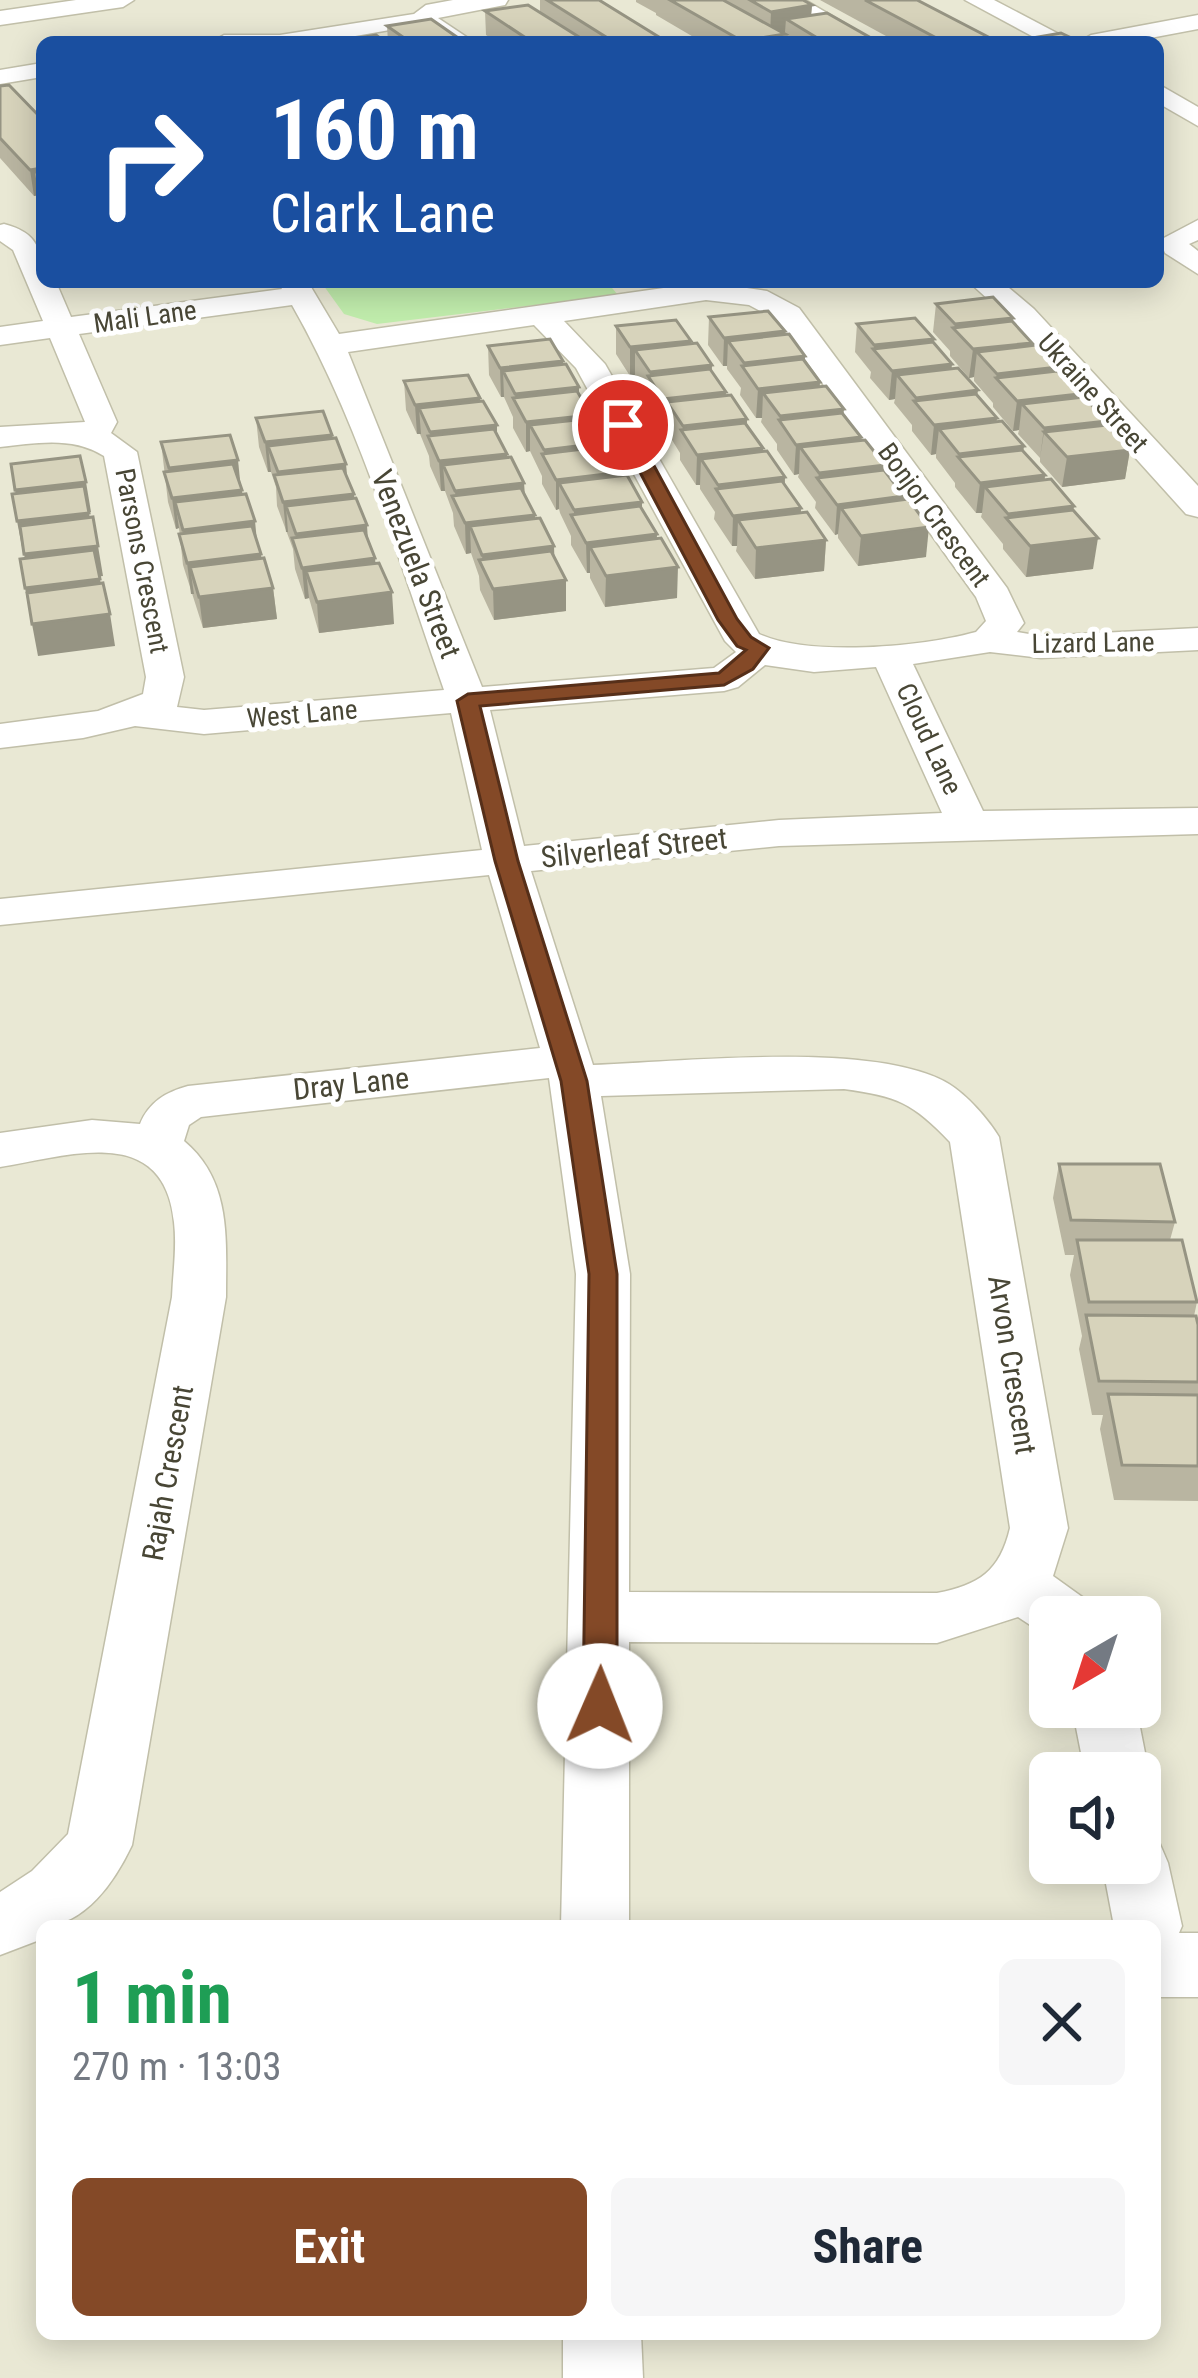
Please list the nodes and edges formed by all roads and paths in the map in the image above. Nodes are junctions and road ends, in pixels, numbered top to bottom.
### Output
1 (123, 0) edge
2 (497, 0) edge
3 (788, 0) edge
4 (976, 0) edge
5 (29, 6) edge
6 (0, 18) edge
7 (418, 21) junction
8 (1198, 22) edge
9 (60, 36) edge
10 (296, 36) edge
11 (449, 36) edge
12 (853, 36) edge
13 (1050, 36) edge
14 (1123, 36) edge
15 (36, 71) edge
16 (0, 76) edge
17 (1198, 79) edge
18 (1164, 87) edge
19 (1164, 92) edge
20 (1198, 118) edge
21 (0, 197) edge
22 (1198, 229) edge
23 (2, 234) edge
24 (1198, 266) edge
25 (36, 270) edge
26 (44, 288) edge
27 (297, 288) edge
28 (691, 288) edge
29 (712, 288) edge
30 (991, 288) edge
31 (541, 315) junction
32 (61, 329) junction
33 (0, 337) edge
34 (330, 345) junction
35 (92, 436) junction
36 (0, 437) edge
37 (1194, 498) edge
38 (1198, 639) edge
39 (989, 640) junction
40 (758, 648) junction
41 (890, 655) junction
42 (468, 701) junction
43 (136, 714) junction
44 (0, 736) edge
45 (1198, 821) edge
46 (968, 824) junction
47 (506, 861) junction
48 (0, 912) edge
49 (571, 1071) junction
50 (158, 1143) junction
51 (0, 1150) edge
52 (1040, 1596) edge
53 (1029, 1600) edge
54 (602, 1617) junction
55 (1139, 1884) edge
56 (595, 1920) edge
57 (1147, 1920) edge
58 (0, 1924) edge
59 (1161, 1964) edge
60 (1198, 1966) edge
61 (602, 2340) edge
62 (603, 2378) edge

1 - 5 street
2 - 7 street
3 - 12 street
4 - 13 street
5 - 6 street
5 - 9 street
7 - 10 street
7 - 11 street
8 - 14 street
15 - 16 street
17 - 18 street
19 - 20 street
21 - 23 street
22 - 24 street
23 - 25 street
26 - 32 street
27 - 32 street, Mali Lane
27 - 34 street, Venezuela Street
28 - 31 street, Bonjor Crescent
29 - 39 street, Bonjor Crescent
30 - 37 street, Ukraine Street
31 - 34 street, Bonjor Crescent
31 - 40 street
32 - 33 street, Mali Lane
32 - 35 street
34 - 42 street, Venezuela Street
35 - 36 street, Parsons Crescent
35 - 43 street, Parsons Crescent
38 - 39 street, Lizard Lane
39 - 41 street
40 - 41 street
40 - 42 street, West Lane
41 - 46 street, Cloud Lane
42 - 43 street, West Lane
42 - 47 street, Venezuela Street
43 - 44 street
45 - 46 street, Silverleaf Street
46 - 47 street, Silverleaf Street
47 - 48 street, Silverleaf Street
47 - 49 street, Venezuela Street
49 - 50 street, Dray Lane
49 - 52 street, Arvon Crescent
49 - 54 street, Venezuela Street
50 - 51 street
50 - 58 street, Rajah Crescent
53 - 54 street, Arvon Crescent
54 - 56 street, Venezuela Street
55 - 57 street
59 - 60 street
61 - 62 street

